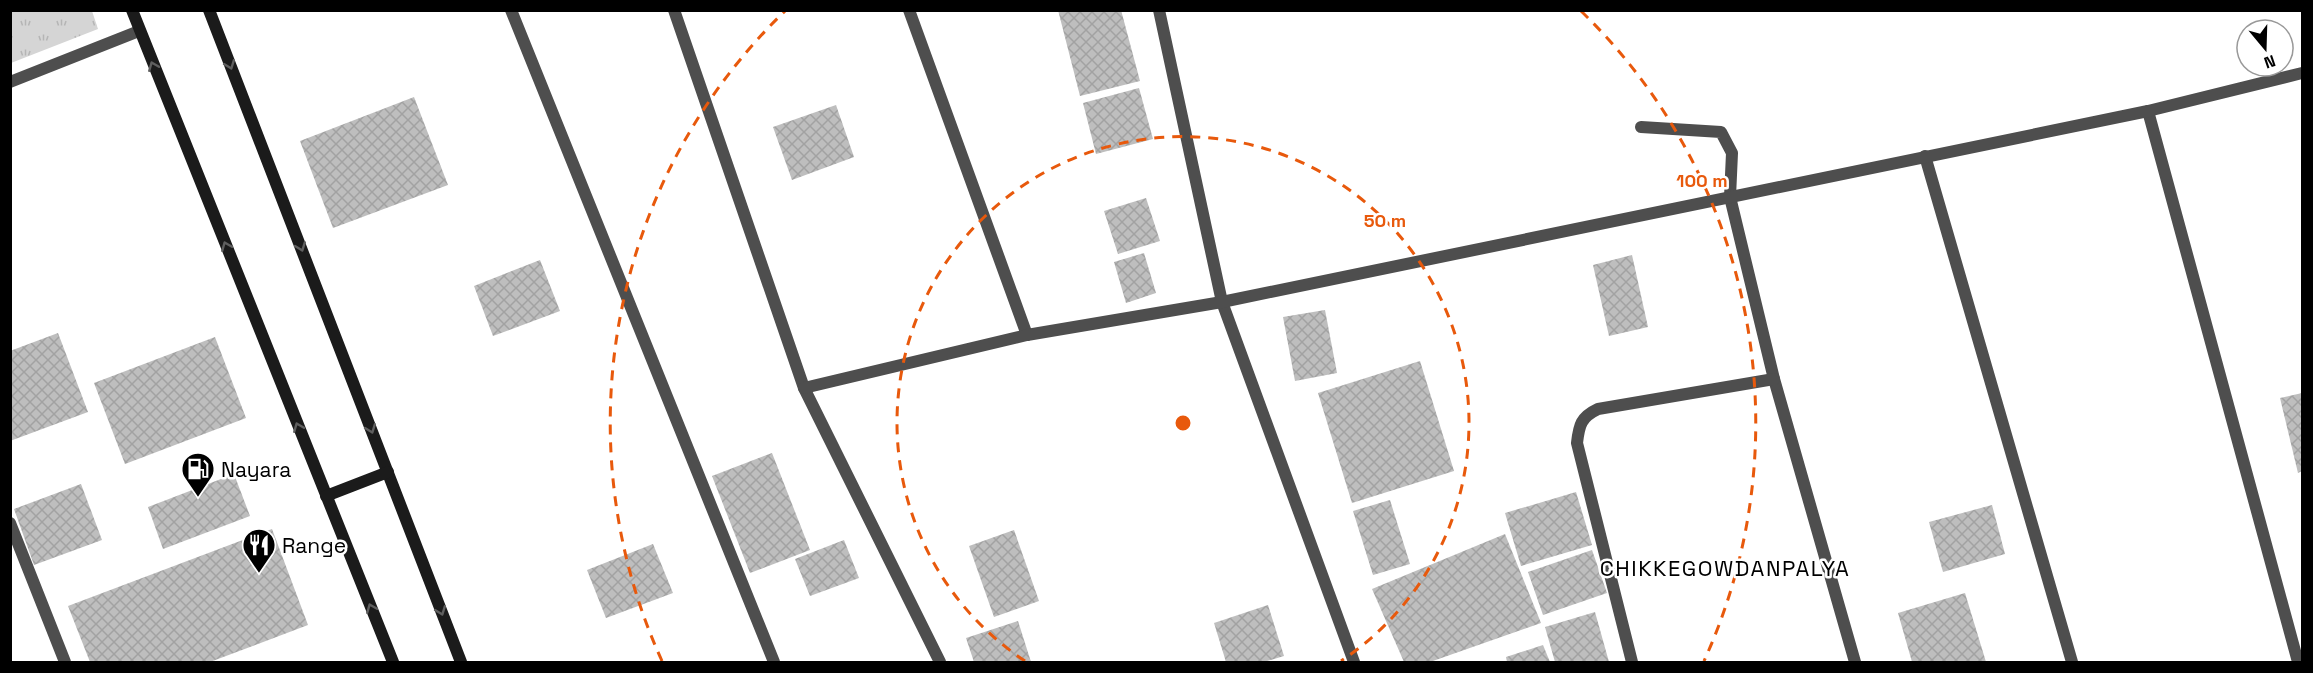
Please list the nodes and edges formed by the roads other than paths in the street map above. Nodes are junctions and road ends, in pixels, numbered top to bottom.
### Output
1 (132, 10) edge
2 (209, 10) edge
3 (511, 10) edge
4 (674, 10) edge
5 (909, 10) edge
6 (1158, 10) edge
7 (139, 31) junction
8 (2302, 73) edge
9 (10, 82) edge
10 (2148, 111) junction
11 (1641, 127) dead end
12 (1925, 156) junction
13 (1730, 197) junction
14 (1222, 302) junction
15 (1027, 335) junction
16 (1774, 380) junction
17 (804, 388) junction
18 (388, 472) junction
19 (326, 496) junction
20 (10, 523) edge
21 (65, 663) edge
22 (393, 663) edge
23 (461, 663) edge
24 (774, 663) edge
25 (939, 663) edge
26 (1354, 663) edge
27 (1632, 663) edge
28 (1855, 663) edge
29 (2072, 663) edge
30 (2298, 663) edge

1 - 7 main road
2 -> 18 main road
3 - 24 street
4 - 17 street
5 - 15 street
6 - 14 street
7 - 9 street
19 -> 7 main road
8 - 10 street
10 - 12 street
10 - 30 street
11 - 13 street
12 - 13 street
12 - 29 street
13 - 14 street
13 - 16 street
14 - 15 street
14 - 26 street
15 - 17 street
16 - 27 street
16 - 28 street
17 - 25 street
18 - 19 main road
18 -> 23 main road
22 -> 19 main road
20 - 21 street

